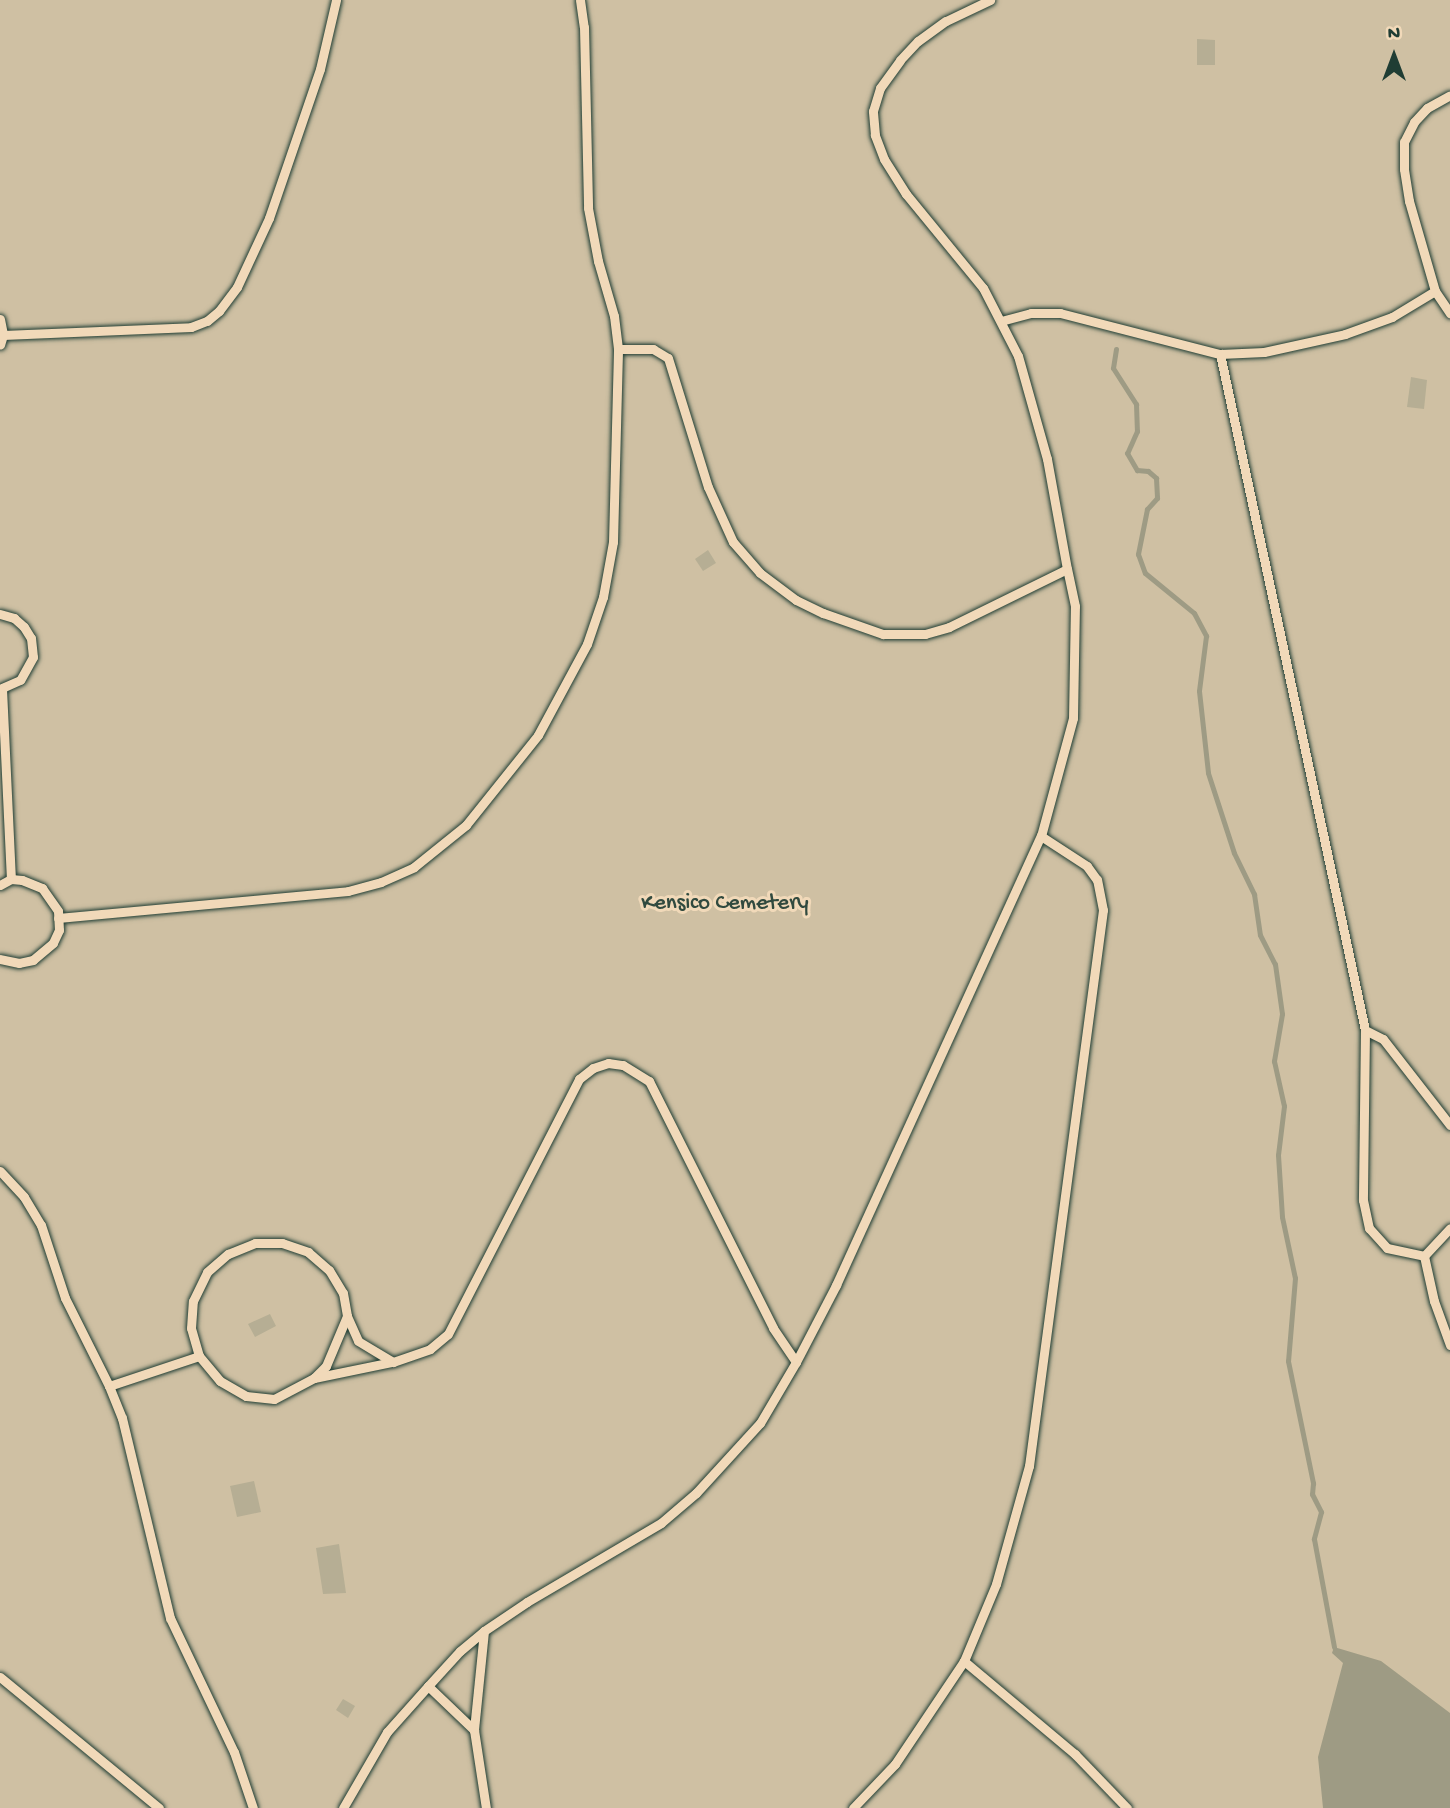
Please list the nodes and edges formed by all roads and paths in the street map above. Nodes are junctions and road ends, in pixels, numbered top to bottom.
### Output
1 (336, 0) edge
2 (580, 0) edge
3 (990, 0) edge
4 (1450, 95) edge
5 (1435, 291) junction
6 (1450, 313) edge
7 (0, 318) edge
8 (1001, 321) junction
9 (3, 335) junction
10 (0, 345) edge
11 (618, 349) junction
12 (1220, 354) junction
13 (1067, 569) junction
14 (0, 614) edge
15 (1, 689) edge
16 (1041, 836) junction
17 (11, 879) junction
18 (0, 885) edge
19 (58, 918) junction
20 (0, 959) edge
21 (1365, 1030) junction
22 (1450, 1125) edge
23 (0, 1171) edge
24 (1450, 1228) edge
25 (1424, 1256) junction
26 (347, 1316) junction
27 (1450, 1345) edge
28 (199, 1356) junction
29 (394, 1362) junction
30 (796, 1362) junction
31 (314, 1378) junction
32 (109, 1386) junction
33 (484, 1631) junction
34 (964, 1661) junction
35 (0, 1677) edge
36 (428, 1686) junction
37 (474, 1730) junction
38 (159, 1808) edge
39 (253, 1808) edge
40 (343, 1808) edge
41 (486, 1808) edge
42 (853, 1808) edge
43 (1127, 1808) edge

1 - 9 lane
2 - 11 lane
3 - 8 lane
4 - 5 lane
5 - 6 lane
5 - 12 lane
7 - 9 lane
8 - 12 lane
8 - 13 lane
9 - 10 lane
11 - 13 lane
11 - 19 lane
12 - 21 lane
13 - 16 lane
14 - 15 lane
15 - 17 lane
16 - 30 lane
16 - 34 lane
17 - 18 lane
17 - 19 lane
19 - 20 lane
21 - 22 lane
21 - 25 lane
23 - 32 lane
24 - 25 lane
25 - 27 lane
26 - 28 lane
26 - 29 lane
26 - 31 lane
28 - 31 lane
28 - 32 lane
29 - 30 lane
29 - 31 lane
30 - 33 lane
32 - 39 lane
33 - 36 lane
33 - 37 lane
34 - 42 lane
34 - 43 lane
35 - 38 lane
36 - 37 lane
36 - 40 lane
37 - 41 lane

